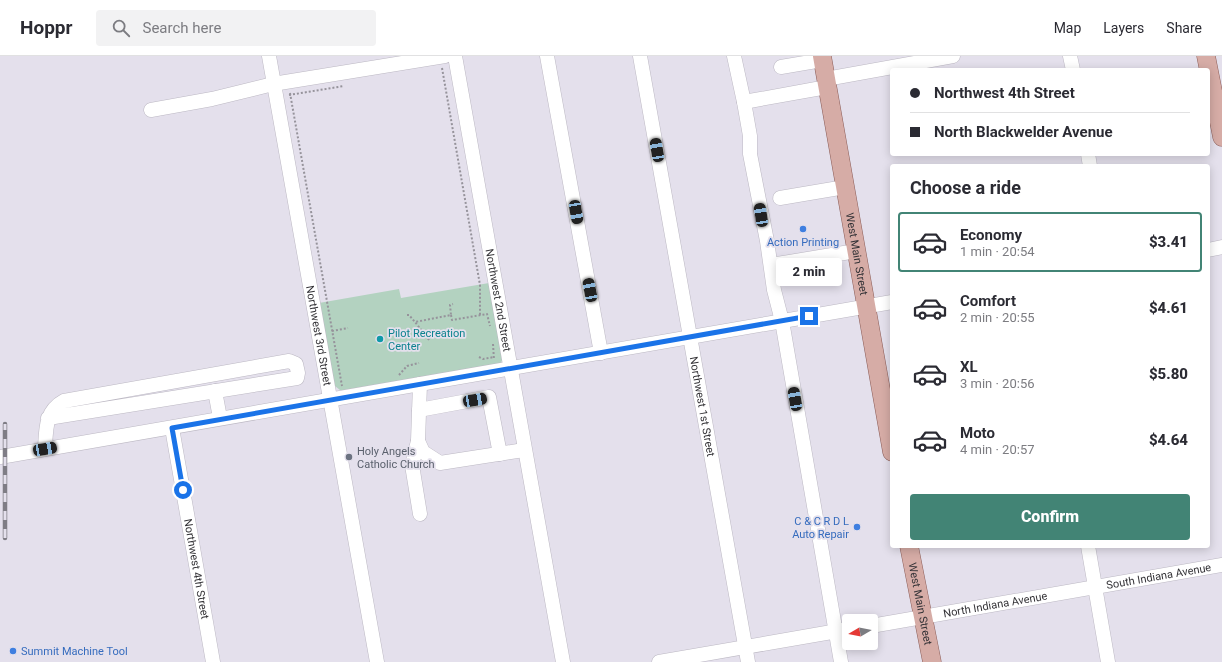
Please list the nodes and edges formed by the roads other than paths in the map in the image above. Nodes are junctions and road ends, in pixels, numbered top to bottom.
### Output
1 (268, 56) edge
2 (442, 56) edge
3 (455, 56) edge
4 (547, 56) edge
5 (640, 56) edge
6 (734, 56) edge
7 (953, 56) edge
8 (1070, 56) edge
9 (1206, 56) edge
10 (822, 58) edge
11 (781, 67) dead end
12 (897, 68) edge
13 (1072, 68) edge
14 (1208, 68) edge
15 (890, 70) edge
16 (1210, 76) edge
17 (827, 83) junction
18 (274, 84) junction
19 (744, 102) junction
20 (151, 110) dead end
21 (1222, 137) edge
22 (845, 187) junction
23 (780, 198) dead end
24 (1222, 248) edge
25 (856, 250) junction
26 (1210, 250) edge
27 (771, 265) junction
28 (890, 302) edge
29 (866, 307) junction
30 (782, 321) junction
31 (690, 336) junction
32 (601, 352) junction
33 (501, 363) junction
34 (420, 384) junction
35 (215, 391) junction
36 (330, 399) junction
37 (419, 410) junction
38 (48, 418) junction
39 (220, 418) junction
40 (172, 428) junction
41 (418, 441) junction
42 (890, 441) edge
43 (45, 449) junction
44 (524, 450) junction
45 (500, 454) junction
46 (0, 457) edge
47 (420, 514) dead end
48 (909, 548) edge
49 (1088, 548) edge
50 (1222, 565) edge
51 (1095, 587) junction
52 (922, 617) junction
53 (878, 625) edge
54 (842, 630) edge
55 (745, 647) junction
56 (213, 662) edge
57 (377, 662) edge
58 (563, 662) edge
59 (659, 662) edge
60 (748, 662) edge
61 (841, 662) edge
62 (932, 662) edge
63 (1108, 662) edge

1 - 18 street, Northwest 3rd Street
2 - 18 street
3 - 33 street, Northwest 2nd Street
4 - 32 street
5 - 31 street, Northwest 1st Street
6 - 19 street
7 - 12 street
8 - 13 street
9 - 14 main road
10 - 11 street
10 - 17 main road, West Main Street
15 - 17 street
16 - 21 main road
17 - 19 street
17 - 22 main road, West Main Street
18 - 20 street
18 - 36 street, Northwest 3rd Street
19 - 27 street
22 - 23 street
22 - 25 main road, West Main Street
24 - 26 street
25 - 27 street
25 - 29 main road, West Main Street
27 - 30 street
28 - 29 street
29 - 30 street
29 - 42 main road, West Main Street
30 - 31 street
30 - 54 street
31 - 32 street
31 - 55 street, Northwest 1st Street
32 - 33 street
33 - 34 street
33 - 44 street, Northwest 2nd Street
34 - 36 street
34 - 37 street
35 - 38 street
35 - 38 street
35 - 39 street
36 - 39 street
36 - 57 street, Northwest 3rd Street
37 - 41 street
37 - 45 street
38 - 43 street
39 - 40 street
40 - 43 street
40 - 56 street, Northwest 4th Street
41 - 45 street
41 - 47 street
43 - 46 street
44 - 45 street
44 - 58 street, Northwest 2nd Street
48 - 52 main road, West Main Street
49 - 51 street
50 - 51 street, South Indiana Avenue
51 - 52 street, North Indiana Avenue
51 - 63 street
52 - 53 street, North Indiana Avenue
52 - 62 main road, West Main Street
54 - 55 street
54 - 61 street
55 - 59 street
55 - 60 street, Northwest 1st Street

